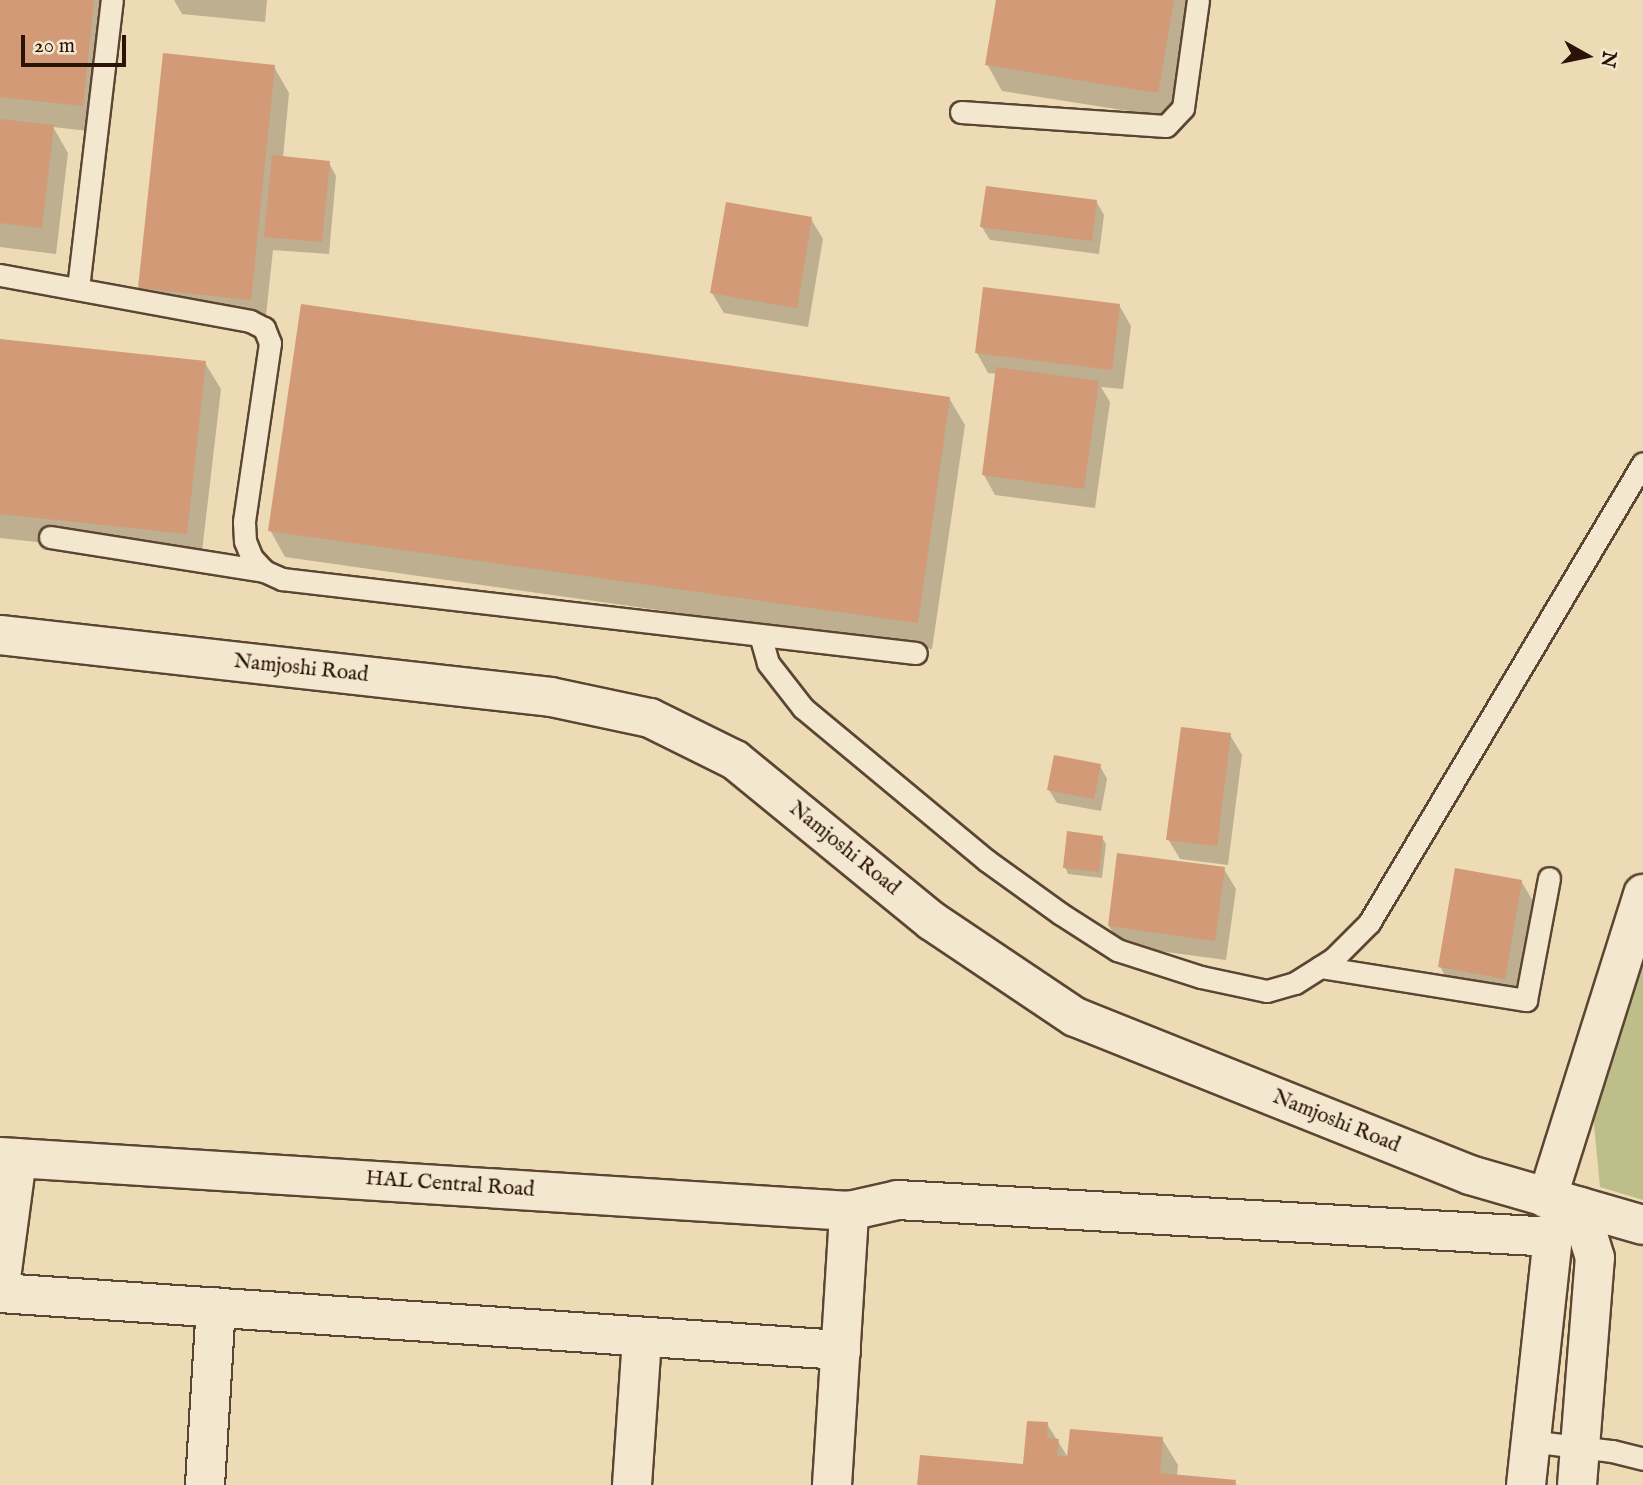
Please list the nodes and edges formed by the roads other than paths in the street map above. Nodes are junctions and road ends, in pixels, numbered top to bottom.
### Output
1 (112, 0) edge
2 (1198, 0) edge
3 (961, 112) dead end
4 (0, 275) edge
5 (78, 288) junction
6 (1643, 463) edge
7 (50, 537) dead end
8 (264, 571) junction
9 (0, 635) edge
10 (760, 635) junction
11 (916, 653) dead end
12 (1549, 877) dead end
13 (1643, 894) edge
14 (1320, 967) junction
15 (8, 1157) edge
16 (1563, 1203) junction
17 (849, 1211) junction
18 (1643, 1225) edge
19 (1553, 1237) junction
20 (0, 1286) edge
21 (0, 1293) edge
22 (216, 1307) junction
23 (642, 1336) junction
24 (841, 1350) junction
25 (1529, 1441) junction
26 (1581, 1448) junction
27 (1643, 1459) edge
28 (205, 1485) edge
29 (632, 1485) edge
30 (832, 1485) edge
31 (1526, 1485) edge
32 (1577, 1485) edge

1 - 5 lane
2 - 3 lane
4 - 5 lane
5 - 8 lane
6 - 14 lane
7 - 8 lane
8 - 10 lane
9 - 16 street, Namjoshi Road
10 - 11 lane
10 - 14 lane
12 - 14 lane
13 - 16 street
15 - 17 street, HAL Central Road
15 - 20 street
16 - 18 street, Namjoshi Road
16 - 19 street
16 - 26 street
17 - 19 street, HAL Central Road
17 - 24 street
19 - 25 street
21 - 22 street
22 - 23 street
22 - 28 street
23 - 24 street
23 - 29 street
24 - 30 street
25 - 26 lane
25 - 31 street
26 - 27 lane
26 - 32 street

